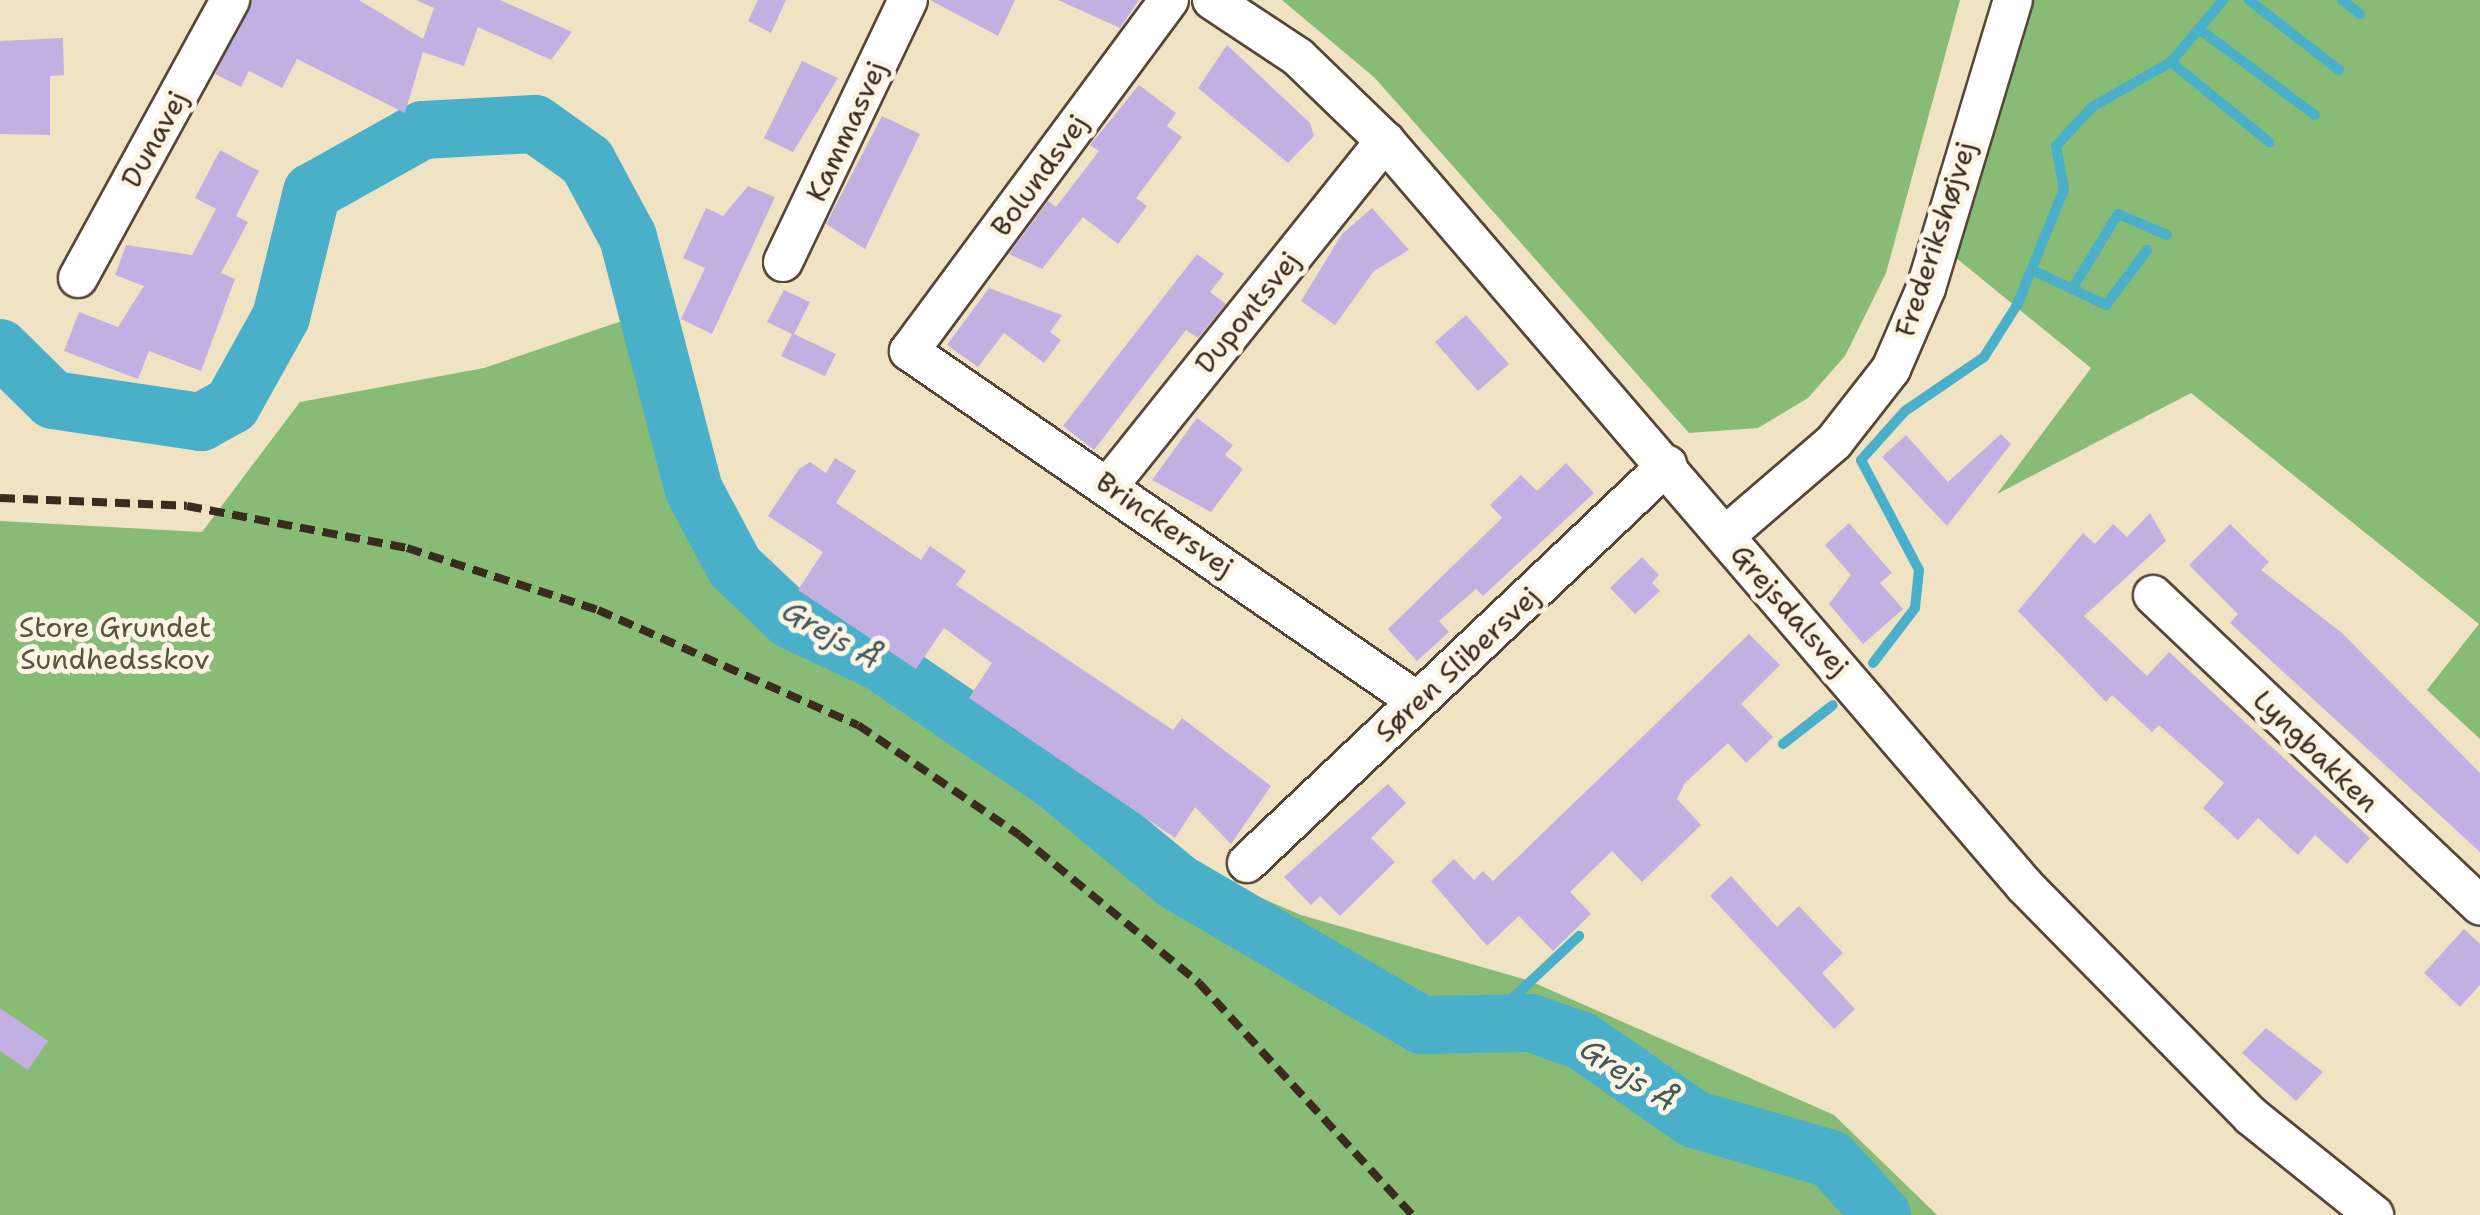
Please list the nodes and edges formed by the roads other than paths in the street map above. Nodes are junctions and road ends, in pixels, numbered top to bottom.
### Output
1 (230, 0) edge
2 (908, 0) edge
3 (1168, 0) edge
4 (1212, 0) edge
5 (2013, 0) edge
6 (1385, 141) junction
7 (783, 262) dead end
8 (78, 278) dead end
9 (909, 351) joint
10 (1667, 465) junction
11 (1110, 484) junction
12 (1726, 535) junction
13 (2154, 595) dead end
14 (1417, 702) junction
15 (1247, 863) dead end
16 (2480, 905) edge
17 (2374, 1215) edge

1 - 8 street, Dunavej
2 - 7 street, Kammasvej
3 - 9 street, Bolundsvej
4 - 6 street, Grejsdalsvej
5 - 12 street, Frederikshøjvej
6 - 10 street, Grejsdalsvej
6 - 11 street, Dupontsvej
9 - 11 street, Brinckersvej
10 - 12 street, Grejsdalsvej
10 - 14 street, Søren Slibersvej
11 - 14 street, Brinckersvej
12 - 17 street, Grejsdalsvej
13 - 16 street, Lyngbakken
14 - 15 street, Søren Slibersvej

